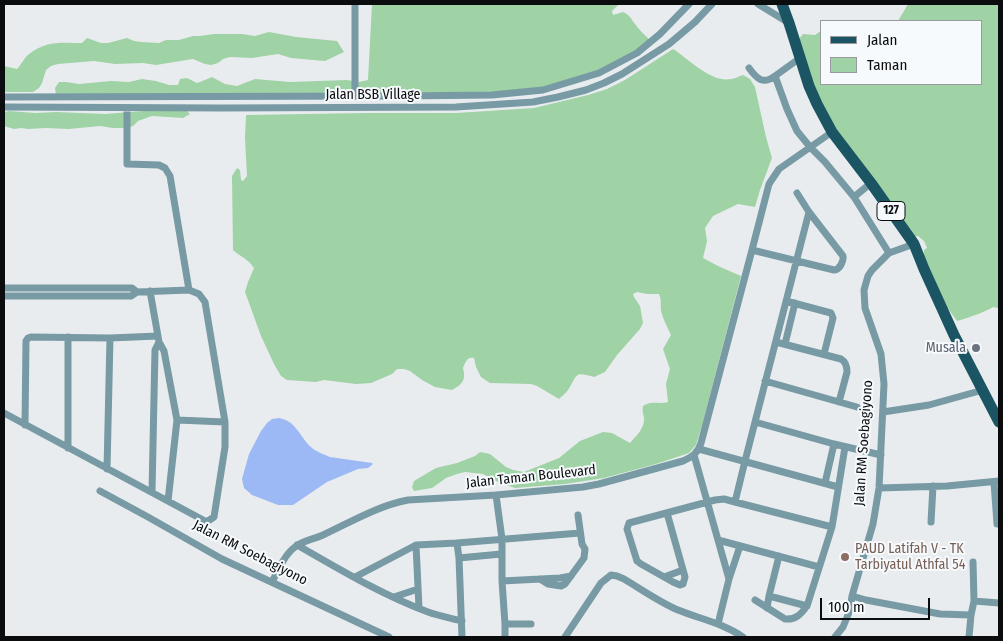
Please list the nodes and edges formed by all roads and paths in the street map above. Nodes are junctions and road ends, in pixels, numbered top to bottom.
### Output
1 (355, 4) edge
2 (689, 4) edge
3 (712, 4) edge
4 (758, 4) edge
5 (782, 4) edge
6 (790, 24) junction
7 (800, 58) junction
8 (749, 68) dead end
9 (775, 76) junction
10 (355, 96) junction
11 (4, 97) edge
12 (4, 107) edge
13 (127, 108) junction
14 (832, 132) junction
15 (810, 147) junction
16 (871, 184) junction
17 (797, 193) dead end
18 (854, 197) junction
19 (809, 212) junction
20 (914, 244) junction
21 (752, 250) junction
22 (889, 253) junction
23 (796, 261) junction
24 (4, 288) edge
25 (189, 290) junction
26 (137, 292) junction
27 (150, 292) junction
28 (4, 296) edge
29 (786, 300) junction
30 (795, 303) junction
31 (68, 337) junction
32 (110, 338) junction
33 (158, 339) junction
34 (776, 342) junction
35 (785, 344) junction
36 (824, 354) junction
37 (765, 381) junction
38 (983, 390) junction
39 (839, 402) junction
40 (857, 407) dead end
41 (883, 412) junction
42 (4, 413) edge
43 (177, 420) junction
44 (225, 422) junction
45 (755, 422) junction
46 (999, 422) edge
47 (25, 425) junction
48 (834, 444) junction
49 (846, 447) junction
50 (68, 448) junction
51 (697, 452) junction
52 (881, 455) junction
53 (745, 461) junction
54 (107, 469) junction
55 (997, 481) edge
56 (826, 483) junction
57 (933, 486) junction
58 (838, 487) junction
59 (879, 488) junction
60 (100, 491) dead end
61 (152, 492) junction
62 (496, 495) junction
63 (168, 501) junction
64 (707, 502) junction
65 (735, 502) junction
66 (667, 514) junction
67 (578, 515) dead end
68 (931, 522) dead end
69 (996, 524) dead end
70 (832, 527) junction
71 (580, 533) junction
72 (502, 539) junction
73 (718, 540) junction
74 (457, 543) junction
75 (416, 544) junction
76 (297, 545) junction
77 (740, 546) junction
78 (501, 554) junction
79 (779, 556) junction
80 (459, 558) junction
81 (973, 562) dead end
82 (820, 567) junction
83 (683, 570) junction
84 (355, 577) junction
85 (664, 577) junction
86 (729, 579) junction
87 (502, 581) junction
88 (272, 582) junction
89 (418, 589) junction
90 (769, 596) junction
91 (852, 596) junction
92 (394, 597) junction
93 (755, 600) dead end
94 (974, 601) junction
95 (999, 602) edge
96 (807, 606) junction
97 (419, 608) junction
98 (767, 608) junction
99 (970, 615) junction
100 (462, 621) junction
101 (505, 624) junction
102 (531, 624) dead end
103 (718, 624) junction
104 (734, 634) edge
105 (389, 637) edge
106 (462, 637) edge
107 (504, 637) edge
108 (565, 637) edge
109 (743, 637) edge
110 (835, 637) edge
111 (969, 637) edge

1 - 10 street
2 - 10 street
3 - 13 street, Jalan BSB Village
4 - 6 street
5 - 6 main road, 127
6 - 7 main road, 127
7 - 9 street
7 - 14 main road, 127
8 - 9 street
9 - 15 street
10 - 11 street
12 - 13 street, Jalan BSB Village
13 - 25 street
14 - 15 street
14 - 16 main road, 127
15 - 18 street
15 - 21 street
16 - 18 street
16 - 20 main road, 127
17 - 19 street
18 - 22 street
19 - 23 street
19 - 23 street
20 - 22 street, Jalan RM Soebagiyono
20 - 38 main road, 127
21 - 23 street
21 - 51 street
22 - 41 street, Jalan RM Soebagiyono
23 - 29 street
24 - 26 street
25 - 27 street
25 - 44 street
26 - 27 street
26 - 28 street
27 - 33 street
29 - 30 street
29 - 34 street
30 - 35 street
30 - 36 street
31 - 32 street
31 - 47 street
31 - 50 street
32 - 33 street
32 - 54 street
33 - 43 street
33 - 61 street
34 - 35 street
34 - 37 street
35 - 36 street
36 - 39 street
37 - 39 street
37 - 45 street
38 - 41 street
38 - 46 main road, 127
39 - 40 street
41 - 52 street, Jalan RM Soebagiyono
42 - 47 street
43 - 44 street
43 - 63 street
44 - 63 street
45 - 48 street
45 - 53 street
47 - 50 street
48 - 49 street
48 - 56 street
49 - 52 street
49 - 58 street
50 - 54 street
51 - 53 street
51 - 62 street, Jalan Taman Boulevard
51 - 64 street
52 - 59 street, Jalan RM Soebagiyono
53 - 56 street
53 - 65 street
54 - 61 street
55 - 57 street
55 - 69 street
56 - 58 street
57 - 59 street
57 - 68 street
58 - 70 street
59 - 91 street, Jalan RM Soebagiyono
60 - 88 street, Jalan RM Soebagiyono
61 - 63 street
62 - 72 street
62 - 76 street, Jalan Taman Boulevard
64 - 65 street
64 - 66 street
64 - 73 street
65 - 70 street
66 - 83 street
66 - 85 street
67 - 71 street
70 - 82 street
71 - 72 street
71 - 87 street
72 - 74 street
72 - 78 street
73 - 77 street
73 - 86 street
74 - 75 street
74 - 80 street
75 - 84 street
75 - 89 street
76 - 84 street
76 - 88 street, Jalan Taman Boulevard
77 - 79 street
77 - 86 street
78 - 80 street
78 - 87 street
79 - 82 street
79 - 90 street
80 - 100 street
81 - 94 street
82 - 96 street
83 - 85 street
83 - 85 street
84 - 92 street
86 - 103 street
87 - 101 street
88 - 105 street, Jalan RM Soebagiyono
89 - 92 street
89 - 97 street
90 - 96 street
90 - 98 street
91 - 99 street
91 - 110 street, Jalan RM Soebagiyono
92 - 97 street
93 - 98 street
94 - 95 street
94 - 99 street
96 - 98 street
97 - 100 street
99 - 111 street
100 - 106 street
101 - 102 street
101 - 107 street
103 - 104 street
103 - 108 street
104 - 109 street

